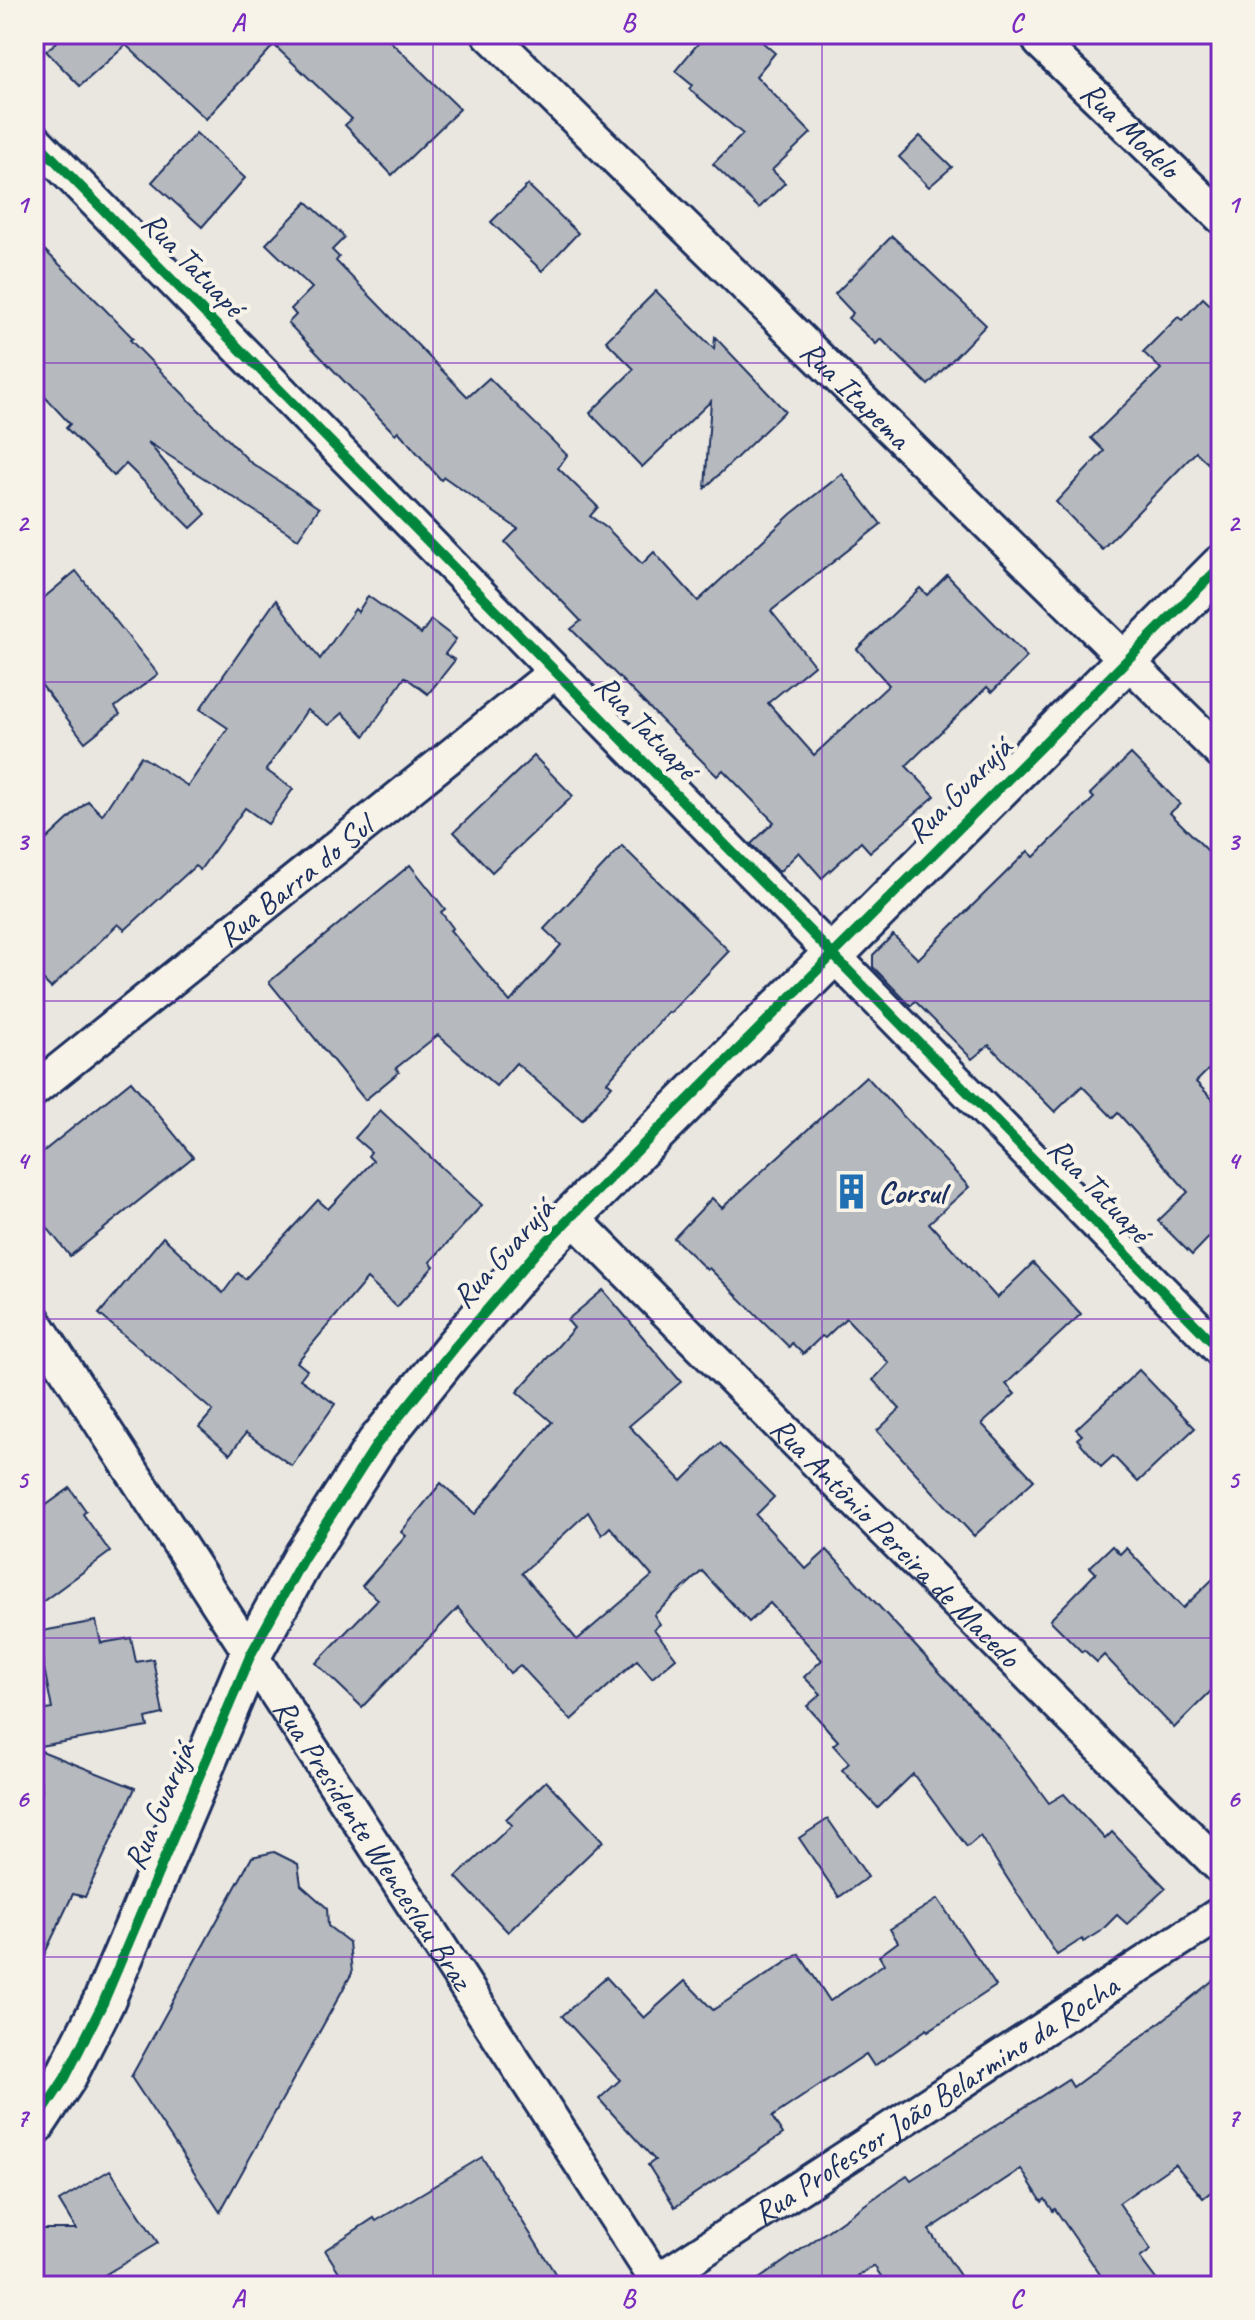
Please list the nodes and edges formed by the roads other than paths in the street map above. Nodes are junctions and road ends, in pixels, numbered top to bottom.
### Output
1 (489, 34) edge
2 (1040, 42) dead end
3 (34, 139) edge
4 (1221, 217) edge
5 (1221, 566) edge
6 (1126, 660) junction
7 (555, 672) junction
8 (1221, 753) edge
9 (831, 954) junction
10 (34, 1090) edge
11 (571, 1216) junction
12 (34, 1320) edge
13 (1221, 1351) edge
14 (251, 1654) junction
15 (1221, 1868) edge
16 (1221, 1913) edge
17 (34, 2125) edge
18 (655, 2284) edge

1 - 6 street, Rua Itapema
2 - 4 street, Rua Modelo
3 - 7 street, Rua Tatuapé
5 - 6 street, Rua Guarujá
6 - 8 street, Rua Itapema
6 - 9 street, Rua Guarujá
7 - 9 street, Rua Tatuapé
7 - 10 street, Rua Barra do Sul
9 - 11 street, Rua Guarujá
9 - 13 street, Rua Tatuapé
11 - 14 street, Rua Guarujá
11 - 15 street, Rua Antônio Pereira de Macedo
12 - 14 street, Rua Presidente Wenceslau Braz
14 - 17 street, Rua Guarujá
14 - 18 street, Rua Presidente Wenceslau Braz
16 - 18 street, Rua Professor João Belarmino da Rocha

